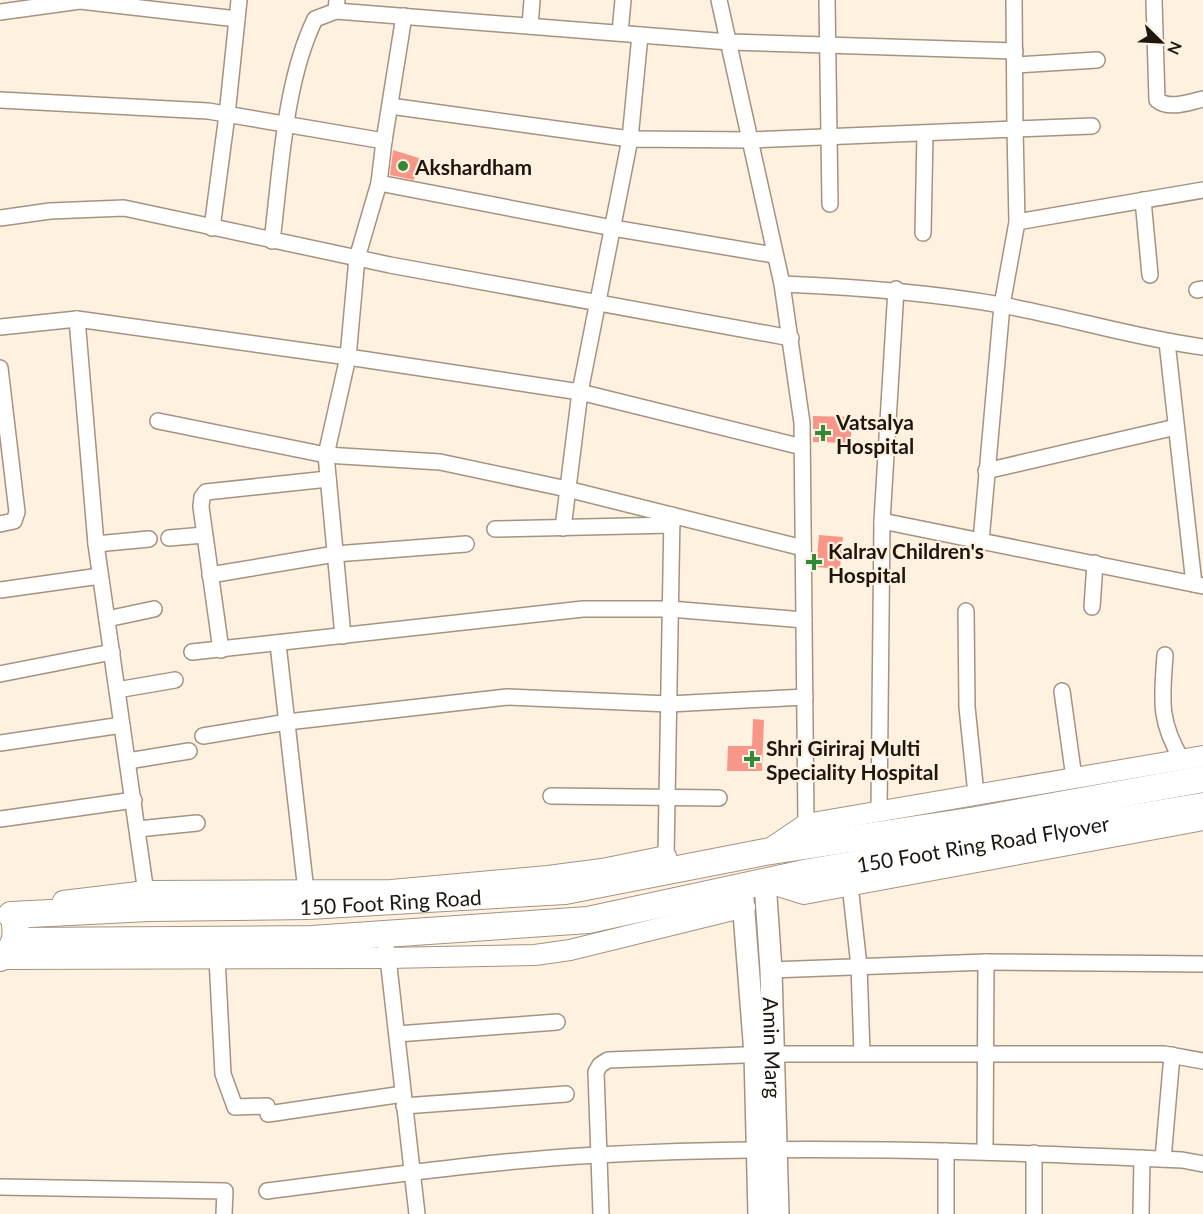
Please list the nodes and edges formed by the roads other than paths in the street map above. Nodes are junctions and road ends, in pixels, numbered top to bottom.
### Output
1 (239, 0) edge
2 (532, 0) edge
3 (623, 0) edge
4 (719, 0) edge
5 (827, 0) edge
6 (1014, 0) edge
7 (1154, 0) edge
8 (24, 4) edge
9 (337, 5) edge
10 (0, 12) edge
11 (404, 16) junction
12 (237, 19) junction
13 (530, 26) junction
14 (620, 33) junction
15 (640, 35) junction
16 (729, 42) junction
17 (829, 45) junction
18 (1015, 58) junction
19 (1097, 60) dead end
20 (1203, 99) edge
21 (0, 100) edge
22 (390, 106) junction
23 (227, 115) junction
24 (287, 125) junction
25 (1092, 126) dead end
26 (1015, 129) junction
27 (925, 133) junction
28 (829, 137) junction
29 (630, 139) junction
30 (751, 140) junction
31 (384, 141) junction
32 (380, 183) junction
33 (1203, 190) edge
34 (1143, 200) junction
35 (830, 204) dead end
36 (0, 218) edge
37 (1017, 222) junction
38 (212, 228) junction
39 (613, 228) junction
40 (923, 233) dead end
41 (272, 241) junction
42 (774, 255) junction
43 (357, 258) junction
44 (1150, 275) dead end
45 (782, 284) junction
46 (896, 289) junction
47 (598, 301) junction
48 (1002, 305) junction
49 (77, 319) junction
50 (0, 327) edge
51 (791, 338) junction
52 (1167, 342) junction
53 (1203, 346) edge
54 (348, 357) junction
55 (0, 368) edge
56 (580, 392) junction
57 (158, 422) dead end
58 (1176, 428) junction
59 (802, 447) junction
60 (326, 455) junction
61 (986, 471) junction
62 (328, 480) junction
63 (567, 489) junction
64 (672, 520) junction
65 (882, 521) junction
66 (0, 524) edge
67 (563, 528) junction
68 (495, 529) dead end
69 (204, 535) junction
70 (169, 538) dead end
71 (149, 539) dead end
72 (981, 541) junction
73 (96, 544) junction
74 (466, 544) dead end
75 (803, 548) junction
76 (335, 554) junction
77 (1095, 563) junction
78 (100, 576) junction
79 (210, 576) junction
80 (1198, 585) edge
81 (0, 590) edge
82 (1092, 607) dead end
83 (154, 609) dead end
84 (670, 609) junction
85 (966, 611) dead end
86 (107, 619) junction
87 (804, 620) junction
88 (343, 636) junction
89 (278, 644) junction
90 (221, 650) junction
91 (112, 652) junction
92 (192, 652) dead end
93 (1165, 655) dead end
94 (0, 674) edge
95 (175, 680) dead end
96 (117, 690) junction
97 (1062, 691) dead end
98 (805, 697) junction
99 (669, 704) junction
100 (287, 722) junction
101 (122, 725) junction
102 (203, 736) dead end
103 (0, 743) edge
104 (189, 751) dead end
105 (1203, 756) edge
106 (1182, 760) junction
107 (128, 761) junction
108 (1074, 778) junction
109 (1203, 779) edge
110 (976, 795) junction
111 (551, 796) dead end
112 (667, 796) junction
113 (719, 798) dead end
114 (134, 800) junction
115 (1203, 806) edge
116 (879, 811) junction
117 (0, 819) edge
118 (1203, 820) edge
119 (197, 823) dead end
120 (806, 824) junction
121 (138, 830) junction
122 (765, 852) junction
123 (666, 864) junction
124 (849, 875) junction
125 (751, 892) junction
126 (307, 898) junction
127 (147, 900) junction
128 (5, 910) edge
129 (386, 947) junction
130 (5, 953) edge
131 (217, 958) junction
132 (986, 962) junction
133 (1203, 964) edge
134 (859, 966) junction
135 (771, 970) junction
136 (557, 1022) dead end
137 (397, 1034) junction
138 (862, 1053) junction
139 (764, 1054) junction
140 (986, 1055) junction
141 (1172, 1055) junction
142 (1203, 1060) edge
143 (566, 1094) dead end
144 (404, 1100) junction
145 (766, 1151) junction
146 (946, 1151) junction
147 (985, 1151) junction
148 (1034, 1153) junction
149 (599, 1155) junction
150 (1142, 1158) junction
151 (1163, 1159) junction
152 (1203, 1164) edge
153 (412, 1172) junction
154 (0, 1187) edge
155 (267, 1191) dead end
156 (224, 1214) edge
157 (417, 1214) edge
158 (601, 1214) edge
159 (759, 1214) edge
160 (778, 1214) edge
161 (946, 1214) edge
162 (1034, 1214) edge
163 (1141, 1214) edge

1 - 12 street
2 - 13 street
3 - 14 street
4 - 16 street
5 - 17 street
6 - 18 street
7 - 20 street
8 - 10 street
8 - 12 street
9 - 11 street
9 - 24 street
11 - 13 street
11 - 22 street
12 - 23 street
13 - 14 street
14 - 15 street
15 - 16 street
15 - 29 street
16 - 17 street
16 - 30 street
17 - 18 street
17 - 28 street
18 - 19 street
18 - 26 street
21 - 23 street
22 - 29 street
22 - 31 street
23 - 24 street
23 - 38 street
24 - 31 street
24 - 41 street
25 - 26 street
26 - 27 street
26 - 37 street
27 - 28 street
27 - 40 street
28 - 30 street
28 - 35 street
29 - 30 street
29 - 39 street
30 - 42 street
31 - 32 street
32 - 39 street
32 - 43 street
33 - 34 street
34 - 37 street
34 - 44 street
36 - 38 street
37 - 48 street
38 - 41 street
39 - 42 street
39 - 47 street
41 - 43 street
42 - 45 street
43 - 47 street
43 - 54 street
45 - 46 street
45 - 51 street
46 - 48 street
46 - 65 street
47 - 51 street
47 - 56 street
48 - 52 street
48 - 61 street
49 - 50 street
49 - 54 street
49 - 73 street
51 - 59 street
52 - 53 street
52 - 58 street
54 - 56 street
54 - 60 street
55 - 66 street
56 - 59 street
56 - 63 street
57 - 60 street
58 - 61 street
58 - 80 street
59 - 75 street
60 - 62 street
60 - 63 street
61 - 72 street
62 - 69 street
62 - 76 street
63 - 64 street
63 - 67 street
64 - 67 street
64 - 75 street
64 - 84 street
65 - 72 street
65 - 116 street
67 - 68 street
69 - 70 street
69 - 79 street
71 - 73 street
72 - 77 street
73 - 78 street
74 - 76 street
75 - 87 street
76 - 79 street
76 - 88 street
77 - 80 street
77 - 82 street
78 - 81 street
78 - 86 street
79 - 90 street
83 - 86 street
84 - 87 street
84 - 88 street
84 - 99 street
85 - 110 street
86 - 91 street
87 - 98 street
88 - 89 street
89 - 90 street
89 - 100 street
90 - 92 street
91 - 94 street
91 - 96 street
93 - 106 street
95 - 96 street
96 - 101 street
97 - 108 street
98 - 99 street
98 - 120 street
99 - 100 street
99 - 112 street
100 - 102 street
100 - 126 street
101 - 103 street
101 - 107 street
104 - 107 street
105 - 106 street
106 - 108 street
107 - 114 street
108 - 110 street
109 - 122 highway, 150 Foot Ring Road Flyover
110 - 116 street
111 - 112 street
112 - 113 street
112 - 123 street
114 - 117 street
114 - 121 street
115 - 124 highway, 150 Foot Ring Road Flyover
116 - 120 street
118 - 124 street
119 - 121 street
120 - 122 street
121 - 127 street
122 - 123 highway, 150 Foot Ring Road
123 - 126 highway, 150 Foot Ring Road
124 - 125 highway, 150 Foot Ring Road Flyover
124 - 134 street
125 - 129 highway, 150 Foot Ring Road
125 - 135 main road, Amin Marg
125 - 139 main road, Amin Marg
126 - 127 highway, 150 Foot Ring Road
127 - 128 highway, 150 Foot Ring Road
128 - 130 highway
129 - 130 highway, 150 Foot Ring Road
129 - 131 street
129 - 137 street
130 - 131 street
131 - 144 street
132 - 133 street
132 - 134 street
132 - 140 street
134 - 135 street
134 - 138 street
135 - 139 main road, Amin Marg
136 - 137 street
137 - 144 street
138 - 139 street
138 - 140 street
139 - 145 main road, Amin Marg
139 - 149 street
140 - 141 street
140 - 147 street
141 - 142 street
141 - 151 street
143 - 144 street
144 - 153 street
145 - 146 street
145 - 149 street
145 - 159 main road, Amin Marg
145 - 160 main road, Amin Marg
146 - 147 street
146 - 161 street
147 - 148 street
148 - 150 street
148 - 162 street
149 - 153 street
149 - 158 street
150 - 151 street
150 - 163 street
151 - 152 street
153 - 155 street
153 - 157 street
154 - 156 street

